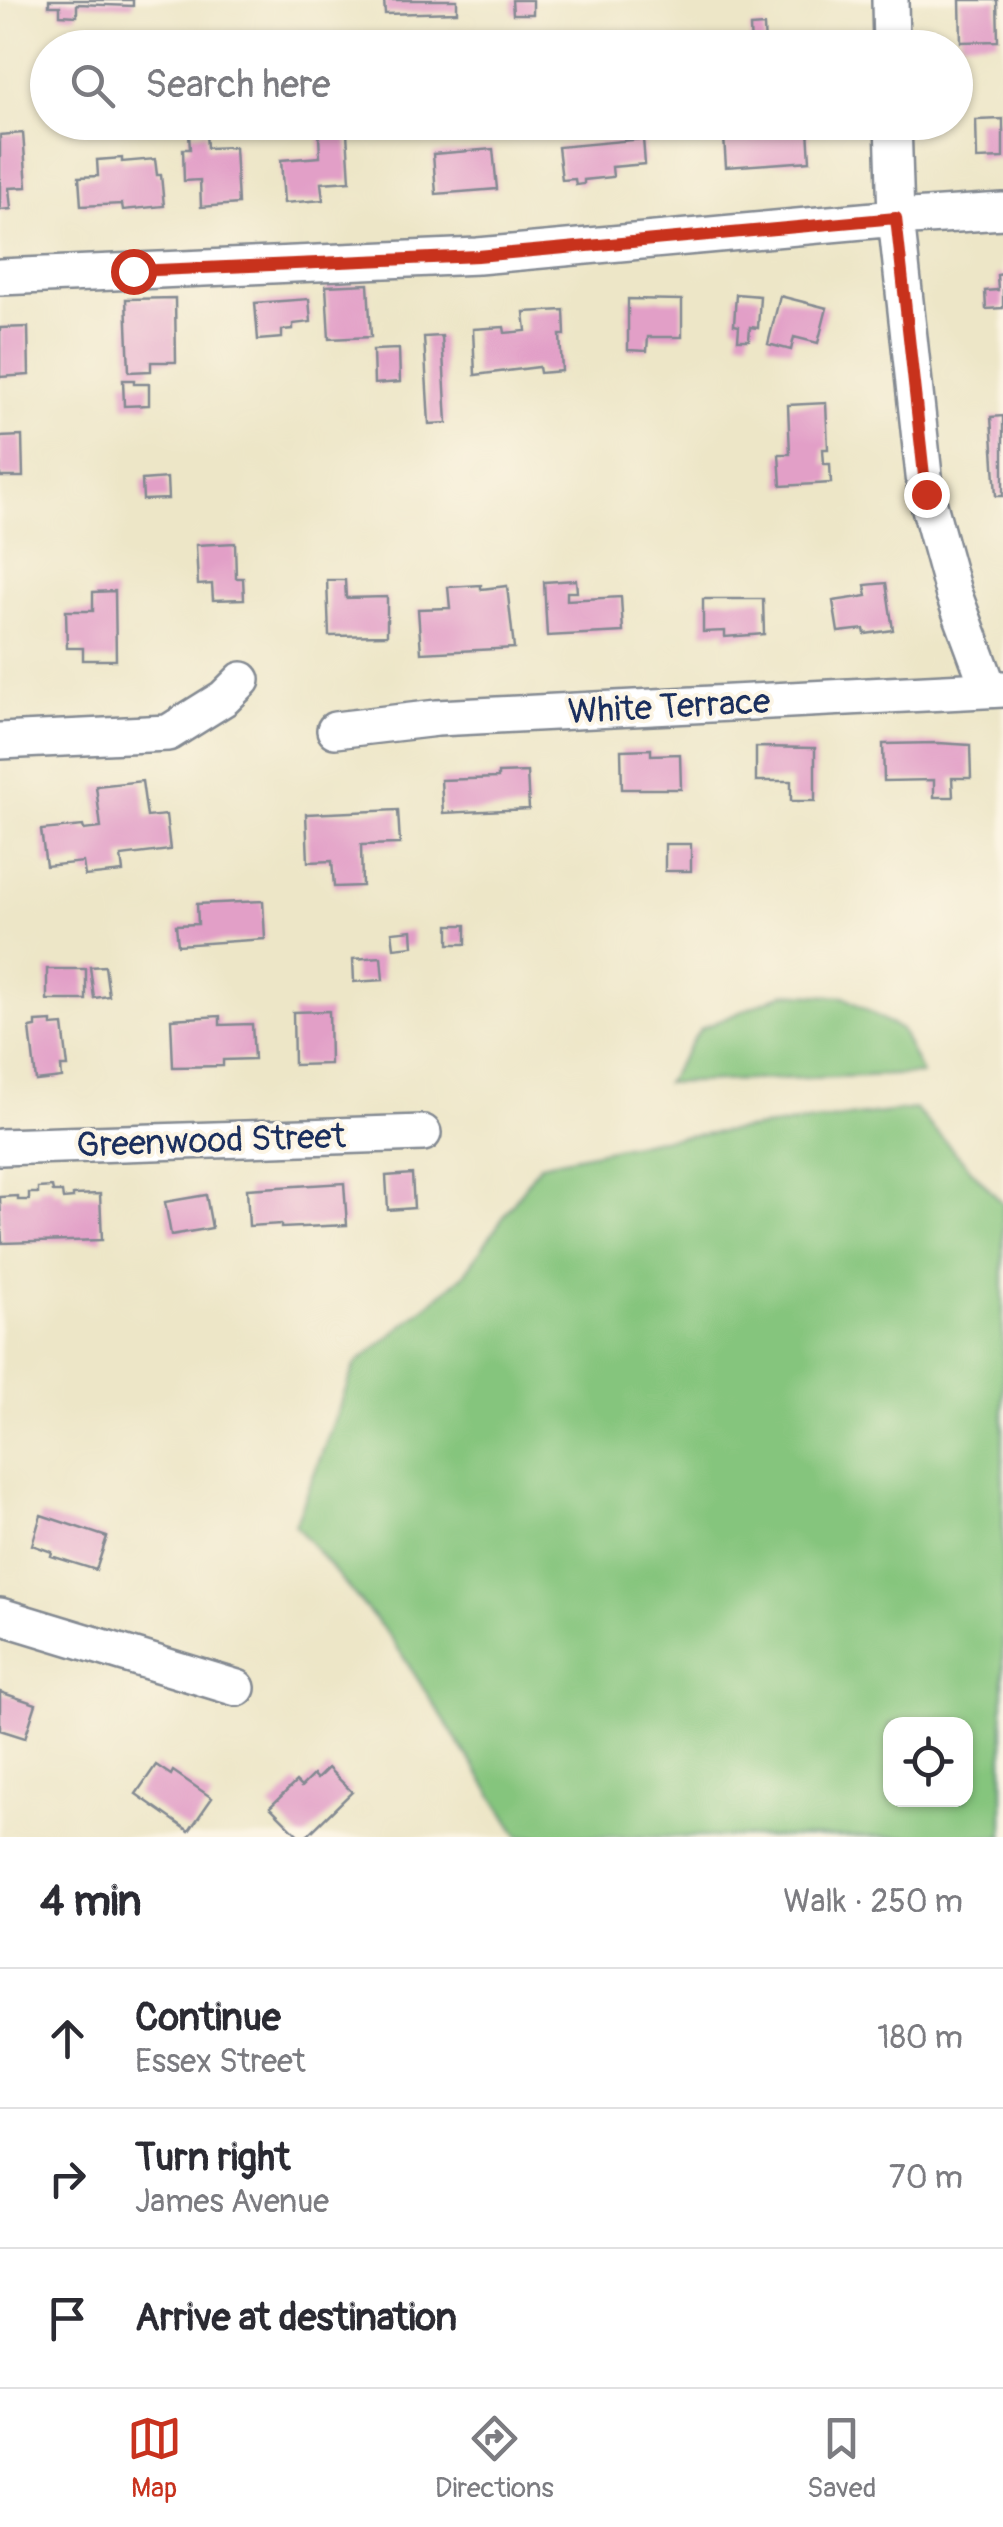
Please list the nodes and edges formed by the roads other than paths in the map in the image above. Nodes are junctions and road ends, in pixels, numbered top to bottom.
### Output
1 (890, 0) edge
2 (891, 30) edge
3 (894, 140) edge
4 (1003, 212) edge
5 (896, 218) junction
6 (0, 276) edge
7 (242, 680) dead end
8 (996, 689) edge
9 (334, 730) dead end
10 (0, 741) edge
11 (422, 1133) dead end
12 (0, 1148) edge
13 (0, 1616) edge
14 (237, 1688) dead end

1 - 2 street
3 - 5 street
4 - 5 street
5 - 6 street
5 - 8 street
7 - 10 street
8 - 9 street, White Terrace
11 - 12 street, Greenwood Street
13 - 14 street

